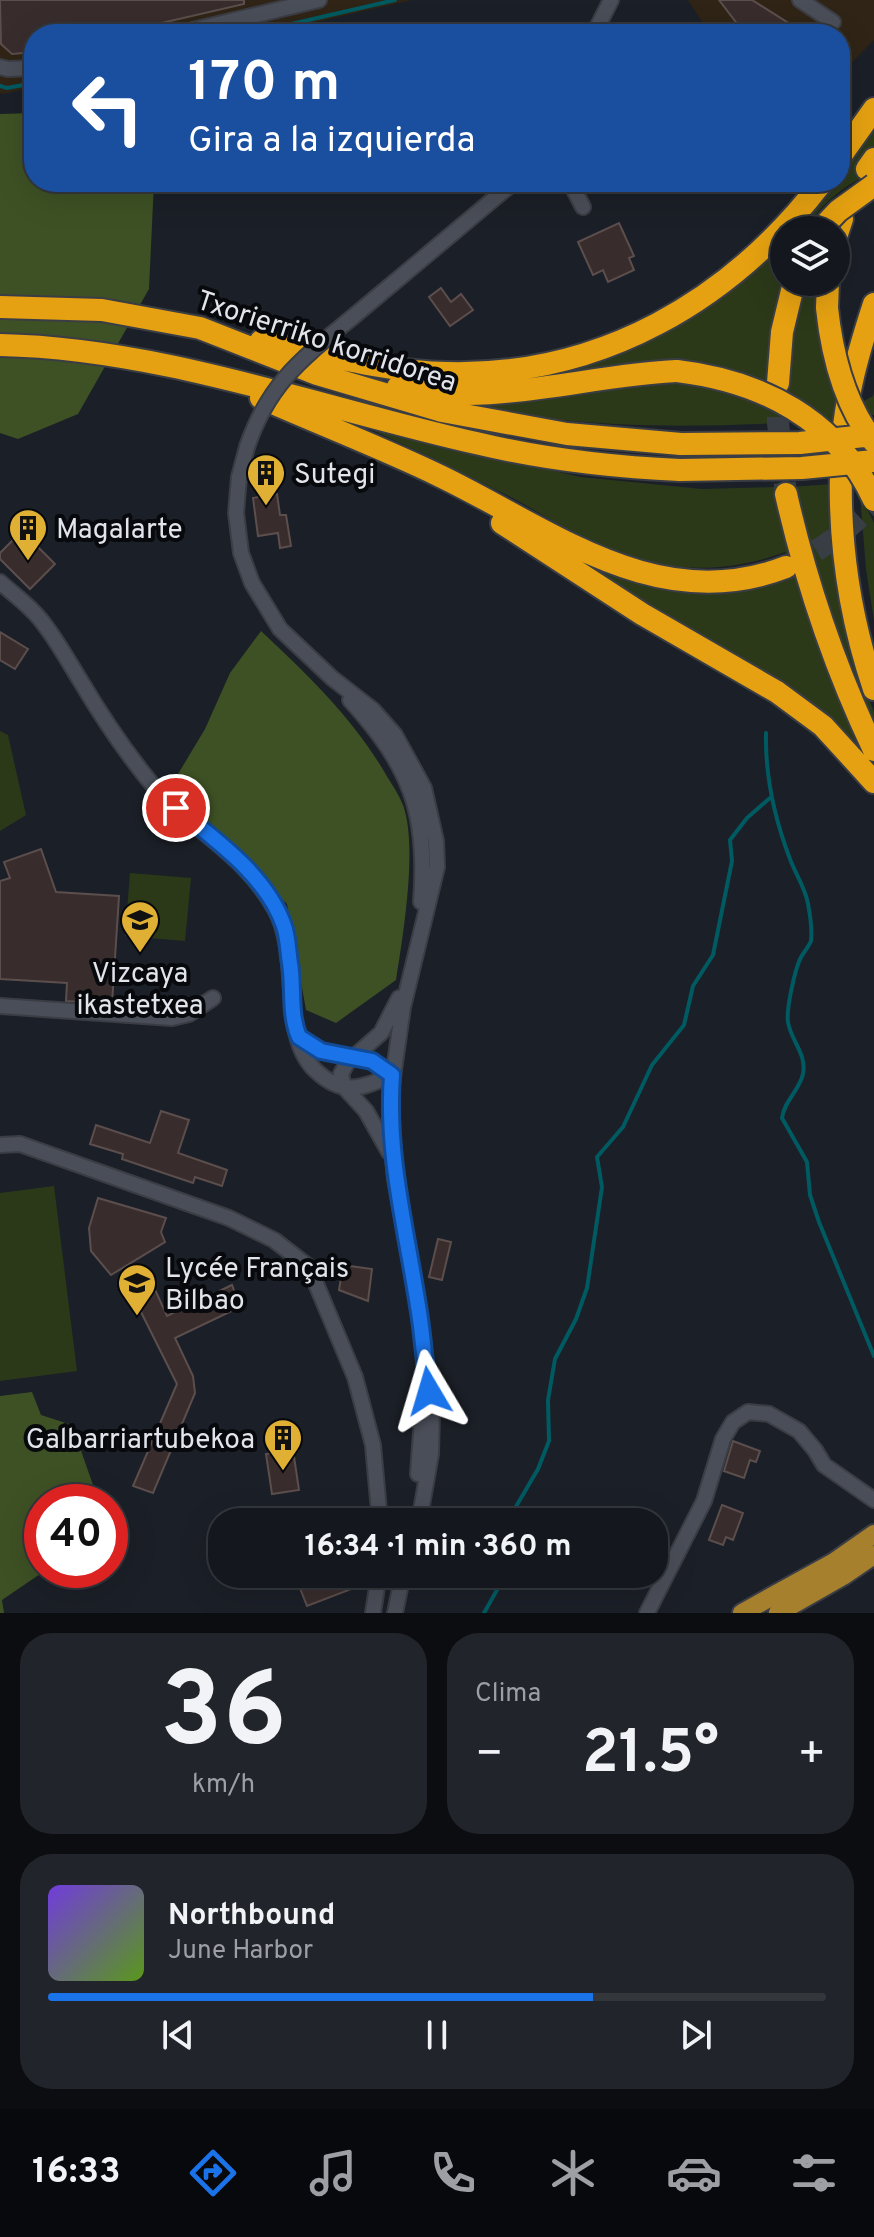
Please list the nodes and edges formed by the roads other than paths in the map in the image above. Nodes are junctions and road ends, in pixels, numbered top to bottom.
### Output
1 (319, 0) edge
2 (611, 0) edge
3 (800, 0) edge
4 (833, 22) dead end
5 (218, 24) edge
6 (599, 24) edge
7 (0, 67) edge
8 (24, 68) edge
9 (874, 109) edge
10 (850, 143) edge
11 (872, 171) edge
12 (502, 192) edge
13 (575, 192) edge
14 (814, 192) edge
15 (583, 207) dead end
16 (833, 216) edge
17 (790, 296) edge
18 (827, 296) edge
19 (874, 304) edge
20 (0, 307) edge
21 (200, 328) junction
22 (0, 345) edge
23 (258, 350) junction
24 (874, 354) edge
25 (209, 375) junction
26 (778, 383) tunnel mouth
27 (874, 435) edge
28 (874, 442) edge
29 (392, 455) junction
30 (874, 461) edge
31 (786, 494) tunnel mouth
32 (874, 500) edge
33 (786, 567) tunnel mouth
34 (0, 582) edge
35 (874, 639) edge
36 (874, 689) edge
37 (874, 750) edge
38 (874, 782) edge
39 (410, 976) junction
40 (213, 998) dead end
41 (0, 1006) edge
42 (299, 1037) junction
43 (354, 1056) junction
44 (392, 1075) junction
45 (344, 1087) junction
46 (0, 1136) edge
47 (20, 1144) junction
48 (0, 1145) edge
49 (393, 1162) junction
50 (426, 1370) junction
51 (874, 1500) edge
52 (379, 1508) edge
53 (414, 1508) edge
54 (421, 1508) edge
55 (874, 1534) edge
56 (874, 1555) edge
57 (377, 1588) edge
58 (401, 1588) edge
59 (395, 1612) edge
60 (373, 1613) edge
61 (647, 1613) edge
62 (742, 1613) edge
63 (778, 1613) edge

1 - 5 street
2 - 6 street
3 - 4 street
7 - 8 street
9 - 10 highway
11 - 16 highway, bridge
12 - 39 street, bridge
13 - 15 street
14 - 21 highway
17 - 26 highway
18 - 28 highway, bridge
19 - 36 highway
20 - 21 highway, Txorierriko korridorea
21 - 23 highway, Txorierriko korridorea
22 - 25 highway, Txorierriko korridorea
23 - 27 highway, Txorierriko korridorea, bridge
23 - 32 highway, bridge
24 - 35 highway
25 - 29 highway
25 - 30 highway, Txorierriko korridorea, bridge
29 - 33 highway
29 - 38 highway
31 - 37 highway
34 - 42 street
39 - 43 street
39 - 44 street
40 - 41 street
42 - 43 street
42 - 45 street
43 - 44 street
43 - 45 street
44 - 45 street
44 - 49 street
45 - 49 street
46 - 47 street
47 - 48 street
47 - 52 street
49 - 50 street
50 - 53 street
50 - 54 street
51 - 61 street
55 - 62 main road
56 - 63 main road
57 - 60 street
58 - 59 street

